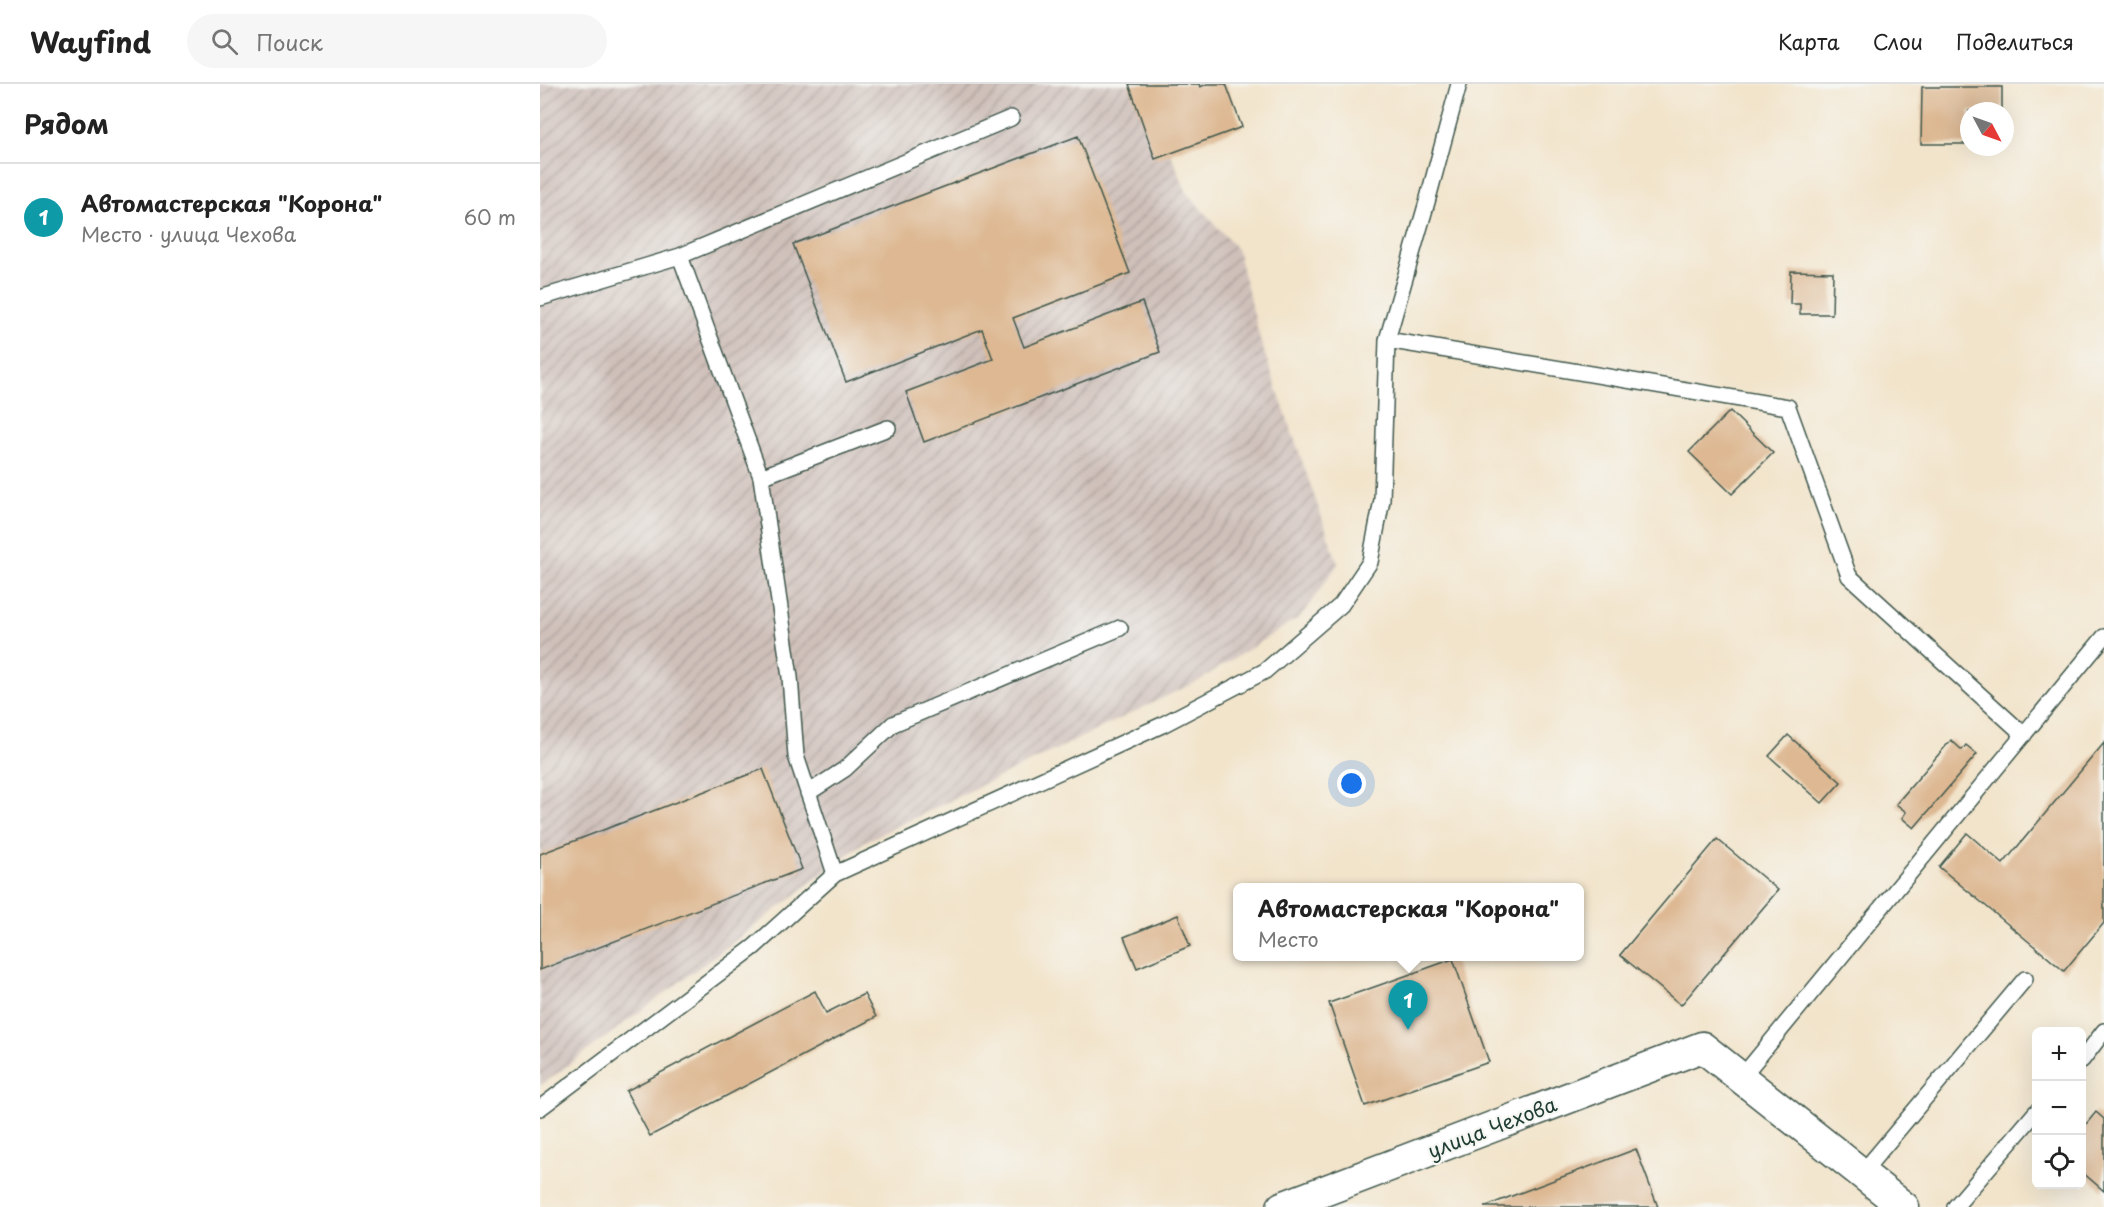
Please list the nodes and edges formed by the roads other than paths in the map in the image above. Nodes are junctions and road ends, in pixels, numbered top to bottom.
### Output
1 (1459, 84) edge
2 (1011, 118) dead end
3 (680, 256) junction
4 (540, 298) edge
5 (1387, 340) junction
6 (888, 428) dead end
7 (761, 477) junction
8 (1120, 628) dead end
9 (2104, 637) edge
10 (2024, 735) junction
11 (808, 793) junction
12 (835, 874) junction
13 (2025, 979) dead end
14 (2104, 1031) edge
15 (2086, 1055) edge
16 (1741, 1078) junction
17 (540, 1108) edge
18 (2032, 1118) edge
19 (1862, 1173) junction
20 (1282, 1207) edge
21 (1904, 1207) edge
22 (1955, 1207) edge

1 - 5 lane
2 - 3 lane
3 - 4 lane
3 - 7 lane
5 - 10 lane
5 - 12 lane
6 - 7 lane
7 - 11 lane
8 - 11 lane
9 - 10 lane
10 - 16 lane
11 - 12 lane
12 - 17 lane
13 - 19 lane
14 - 15 lane
16 - 19 street
16 - 20 street, улица Чехова
18 - 22 lane
19 - 21 street

